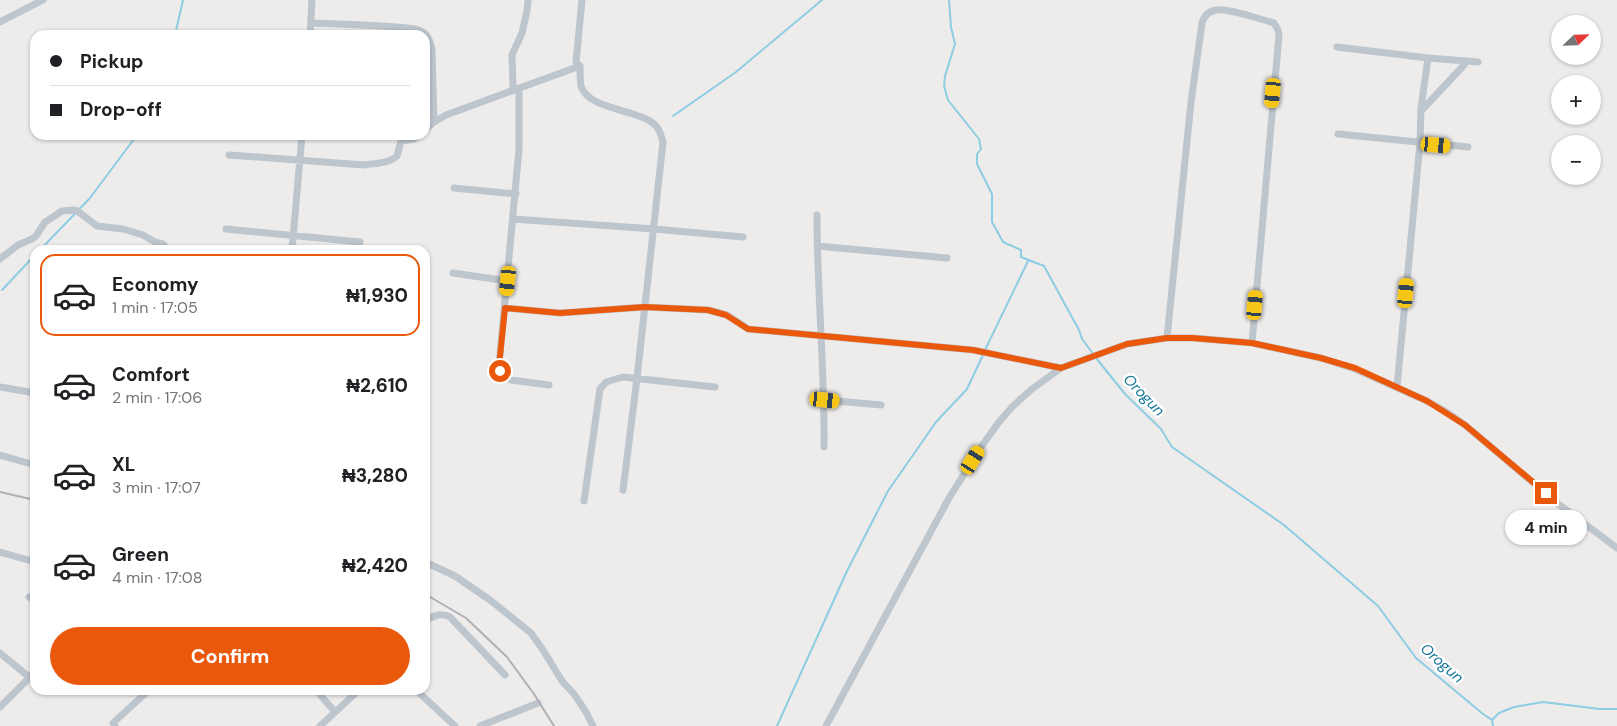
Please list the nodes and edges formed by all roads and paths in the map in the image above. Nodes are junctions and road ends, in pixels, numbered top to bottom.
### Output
1 (43, 0) edge
2 (312, 0) edge
3 (528, 0) edge
4 (582, 0) edge
5 (0, 22) edge
6 (311, 23) junction
7 (310, 30) edge
8 (417, 30) edge
9 (430, 40) edge
10 (1337, 47) dead end
11 (1428, 58) junction
12 (1478, 62) dead end
13 (1464, 65) dead end
14 (580, 66) junction
15 (519, 89) junction
16 (1421, 108) junction
17 (434, 122) junction
18 (430, 126) edge
19 (1338, 134) dead end
20 (302, 140) edge
21 (408, 140) edge
22 (1420, 143) junction
23 (1468, 147) dead end
24 (229, 155) dead end
25 (300, 160) junction
26 (454, 188) dead end
27 (516, 194) junction
28 (817, 215) dead end
29 (514, 219) junction
30 (226, 229) dead end
31 (654, 229) junction
32 (293, 236) junction
33 (744, 237) dead end
34 (360, 242) dead end
35 (164, 245) edge
36 (292, 245) edge
37 (817, 246) junction
38 (946, 258) dead end
39 (0, 259) edge
40 (453, 273) dead end
41 (508, 281) junction
42 (645, 307) junction
43 (505, 308) junction
44 (820, 336) junction
45 (1167, 338) junction
46 (1252, 343) junction
47 (1061, 368) junction
48 (638, 378) junction
49 (549, 385) dead end
50 (0, 386) edge
51 (715, 387) dead end
52 (1397, 387) junction
53 (30, 392) edge
54 (825, 400) junction
55 (881, 405) dead end
56 (824, 447) dead end
57 (0, 455) edge
58 (30, 464) edge
59 (623, 490) dead end
60 (584, 501) dead end
61 (1617, 548) edge
62 (0, 552) edge
63 (30, 561) edge
64 (430, 564) edge
65 (430, 619) edge
66 (0, 653) edge
67 (505, 675) dead end
68 (29, 677) joint
69 (144, 695) edge
70 (320, 695) edge
71 (354, 695) edge
72 (421, 695) edge
73 (538, 703) dead end
74 (0, 707) edge
75 (335, 712) junction
76 (112, 725) edge
77 (320, 726) edge
78 (455, 726) edge
79 (480, 726) edge
80 (593, 726) edge
81 (826, 726) edge

1 - 5 street
2 - 6 street
3 - 15 street
4 - 14 street
6 - 7 street
6 - 8 street
9 - 17 street
10 - 11 street
11 - 12 street
11 - 16 street
13 - 16 street
14 - 15 street
14 - 31 street
15 - 17 street
15 - 27 street
16 - 22 street
17 - 18 street
19 - 22 street
20 - 25 street
21 - 25 street
22 - 23 street
22 - 52 street
24 - 25 street
25 - 32 street
26 - 27 street
27 - 29 street
28 - 37 street
29 - 31 street
29 - 41 street
30 - 32 street
31 - 33 street
31 - 42 street
32 - 34 street
32 - 36 street
35 - 39 street
37 - 38 street
37 - 44 street
40 - 41 street
41 - 43 street
42 - 43 street
42 - 44 street
42 - 48 street
43 - 49 street
44 - 47 street
44 - 54 street
45 - 46 street
45 - 46 street
45 - 47 street
46 - 52 street
47 - 81 street
48 - 51 street
48 - 59 street
48 - 60 street
50 - 53 street
52 - 61 street
54 - 55 street
54 - 56 street
57 - 58 street
62 - 63 street
64 - 80 street
65 - 67 street
66 - 68 street
68 - 74 street
69 - 76 street
70 - 75 street
71 - 75 street
72 - 78 street
73 - 79 street
75 - 77 street

